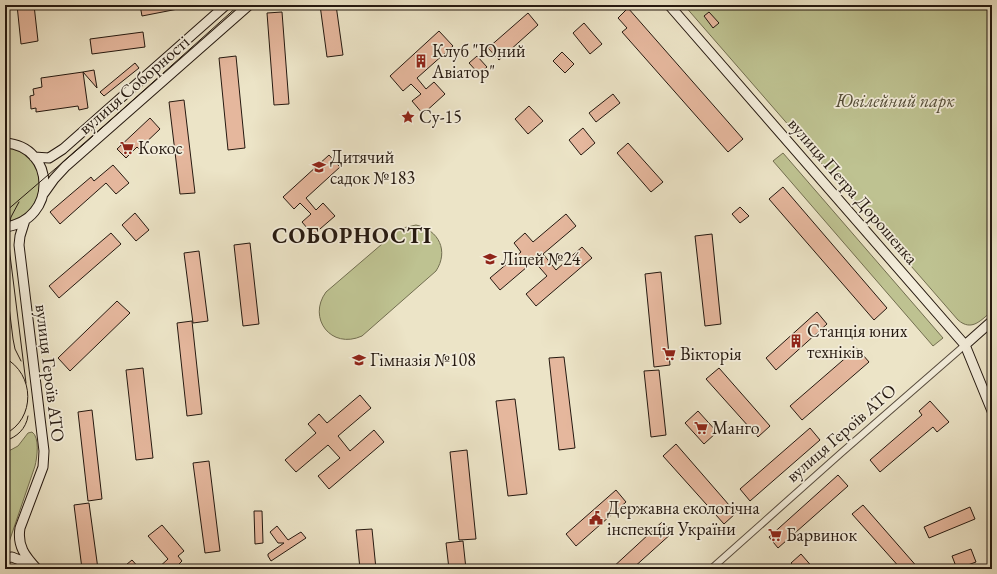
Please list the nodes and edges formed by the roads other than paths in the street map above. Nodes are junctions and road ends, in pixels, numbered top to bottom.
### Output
1 (226, 5) edge
2 (249, 5) edge
3 (669, 5) edge
4 (5, 143) edge
5 (34, 157) junction
6 (44, 193) junction
7 (25, 220) junction
8 (5, 227) edge
9 (992, 321) edge
10 (965, 344) junction
11 (992, 411) edge
12 (5, 558) edge
13 (36, 568) edge
14 (711, 569) edge

1 - 5 main road, вулиця Соборності
2 - 6 main road, вулиця Соборності
3 - 10 main road, вулиця Петра Дорошенка
4 - 5 main road
5 - 6 main road
6 - 7 main road, вулиця Соборності
7 - 8 main road
7 - 13 main road, вулиця Героїв АТО
9 - 10 main road, вулиця Героїв АТО
10 - 11 main road, вулиця Петра Дорошенка
10 - 14 street, вулиця Героїв АТО
12 - 13 main road

